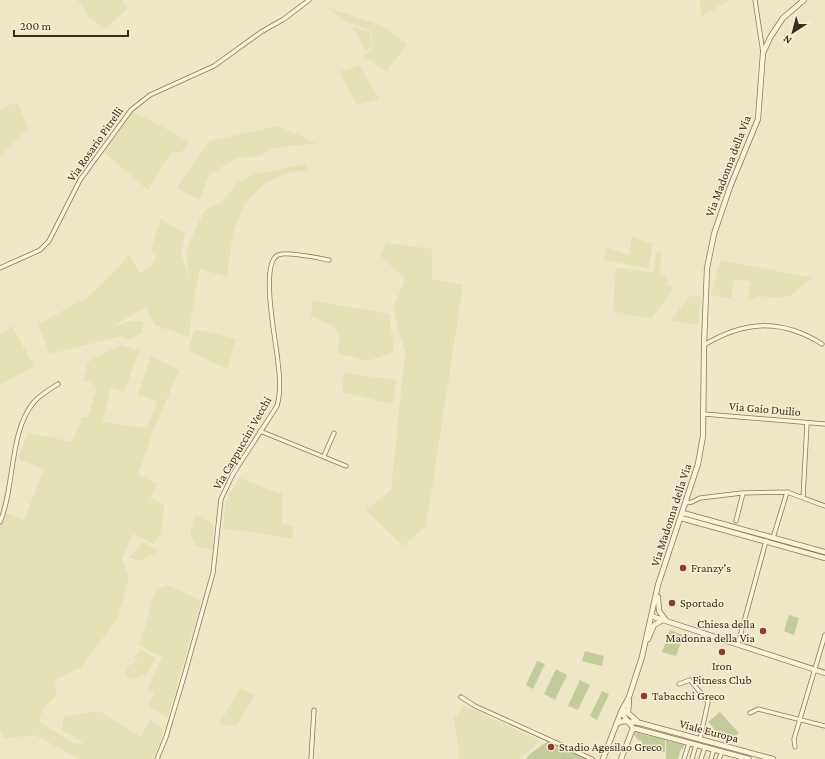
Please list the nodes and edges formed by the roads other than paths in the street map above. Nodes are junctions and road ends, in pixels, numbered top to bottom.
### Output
1 (309, 0) edge
2 (755, 0) edge
3 (804, 0) edge
4 (763, 53) junction
5 (329, 260) dead end
6 (0, 268) edge
7 (822, 344) dead end
8 (704, 345) junction
9 (58, 384) dead end
10 (704, 414) junction
11 (807, 423) junction
12 (825, 424) edge
13 (260, 431) junction
14 (334, 433) dead end
15 (324, 456) junction
16 (346, 466) dead end
17 (787, 492) junction
18 (744, 493) junction
19 (803, 498) junction
20 (686, 503) junction
21 (825, 506) edge
22 (682, 515) junction
23 (736, 521) dead end
24 (0, 522) edge
25 (773, 538) junction
26 (766, 541) junction
27 (804, 549) junction
28 (825, 551) edge
29 (825, 558) edge
30 (658, 585) junction
31 (651, 616) junction
32 (666, 620) junction
33 (825, 635) edge
34 (738, 644) junction
35 (642, 654) junction
36 (814, 669) junction
37 (825, 673) edge
38 (679, 684) dead end
39 (461, 697) dead end
40 (629, 697) junction
41 (625, 706) junction
42 (314, 710) dead end
43 (750, 713) dead end
44 (800, 719) junction
45 (627, 721) junction
46 (617, 723) junction
47 (640, 723) junction
48 (825, 726) edge
49 (633, 728) junction
50 (700, 739) junction
51 (689, 743) junction
52 (696, 745) junction
53 (705, 747) junction
54 (795, 747) dead end
55 (714, 750) junction
56 (722, 752) junction
57 (157, 759) edge
58 (311, 759) edge
59 (592, 759) edge
60 (603, 759) edge
61 (621, 759) edge
62 (684, 759) edge
63 (692, 759) edge
64 (701, 759) edge
65 (711, 759) edge
66 (719, 759) edge
67 (749, 759) edge
68 (772, 759) edge

1 - 6 street, Via Rosario Pitrelli
2 - 4 street
3 - 4 street
4 - 8 street, Via Madonna della Via
5 - 13 street, Via Cappuccini Vecchi
7 - 8 street
8 - 10 street, Via Madonna della Via
9 - 24 street
10 - 11 street, Via Gaio Duilio
10 - 20 street, Via Madonna della Via
11 - 12 street, Via Gaio Duilio
11 - 19 street
13 - 15 street
13 - 57 street, Via Cappuccini Vecchi
14 - 15 street
15 - 16 street
17 - 18 street
17 - 19 street
17 - 25 street
18 - 20 street
18 - 23 street
19 - 21 street
20 - 22 street, Via Madonna della Via
22 - 25 street
22 - 26 street
22 - 30 street, Via Madonna della Via
25 - 27 street
26 - 27 street
26 - 34 street
27 - 28 street
27 - 29 street
30 - 31 street, Via Madonna della Via
30 - 32 street
31 - 32 street
31 - 35 street, Via Madonna della Via
32 - 34 street
32 - 35 street
33 - 36 street
34 - 36 street
35 - 40 street, Via Madonna della Via
36 - 37 street
36 - 44 street
38 - 50 street
39 - 59 street
40 - 41 street, Via Madonna della Via
40 - 47 street
41 - 45 street
41 - 46 street, Via Madonna della Via
42 - 58 street
43 - 44 street
44 - 48 street
44 - 54 street
45 - 46 street
45 - 47 street, Viale Europa
45 - 49 street
46 - 60 street, Via Madonna della Via
47 - 50 street, Viale Europa
49 - 51 street, Viale Europa
49 - 61 street
50 - 68 street, Viale Europa
51 - 52 street, Viale Europa
51 - 62 street
52 - 53 street, Viale Europa
52 - 63 street
53 - 55 street, Viale Europa
53 - 64 street
55 - 56 street, Viale Europa
55 - 65 street
56 - 66 street
56 - 67 street, Viale Europa

